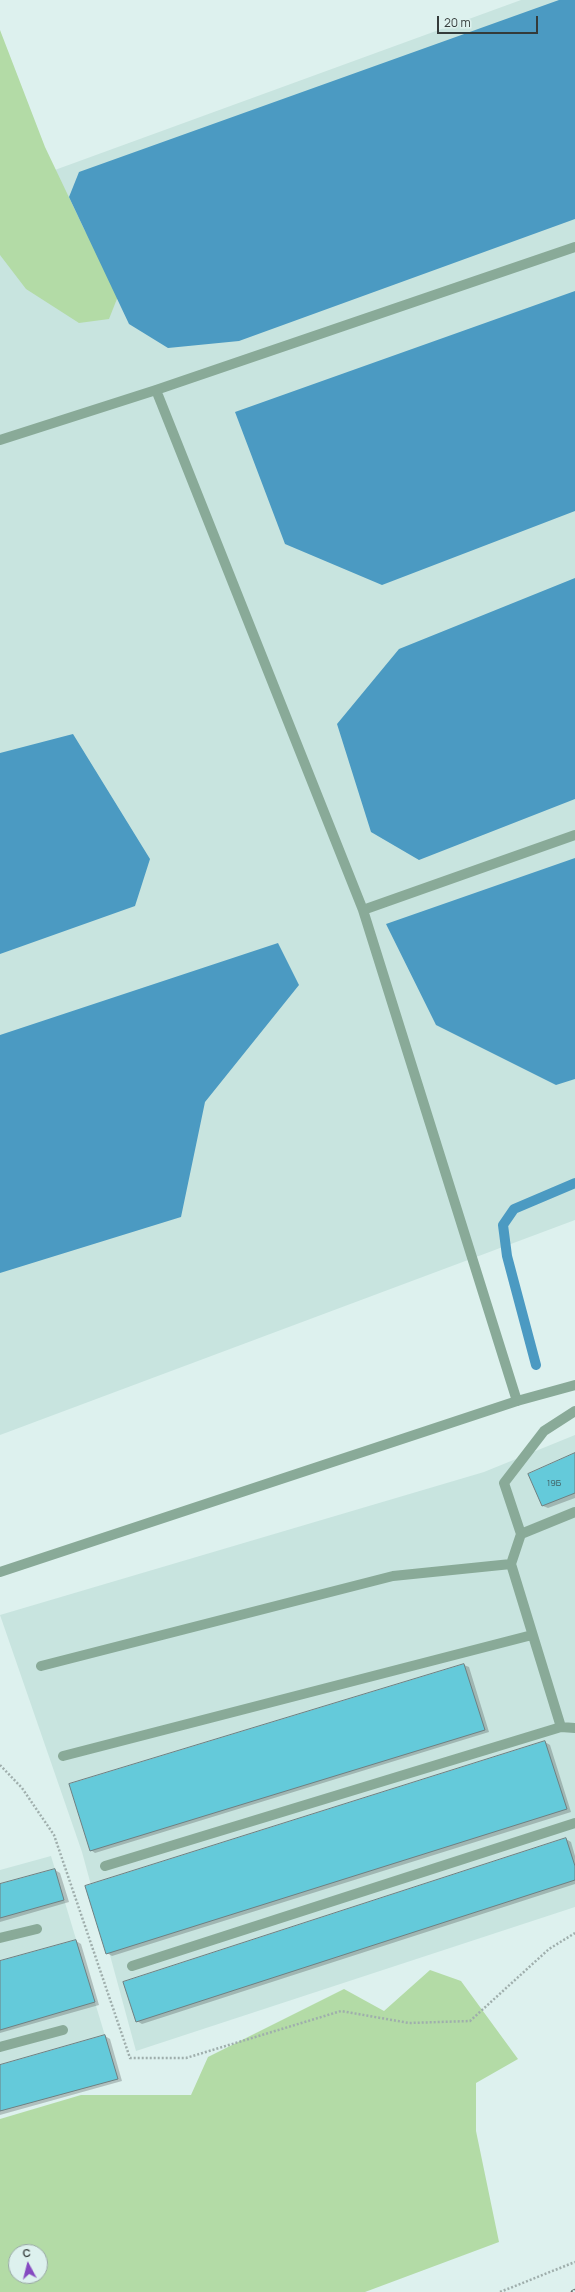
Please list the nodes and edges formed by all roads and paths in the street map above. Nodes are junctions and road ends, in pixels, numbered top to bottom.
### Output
1 (575, 247) edge
2 (156, 390) junction
3 (0, 440) edge
4 (575, 835) edge
5 (363, 910) junction
6 (575, 1385) edge
7 (517, 1401) junction
8 (575, 1411) edge
9 (575, 1512) edge
10 (521, 1534) junction
11 (510, 1564) junction
12 (0, 1572) edge
13 (532, 1635) junction
14 (41, 1666) dead end
15 (561, 1727) junction
16 (575, 1728) edge
17 (63, 1756) dead end
18 (0, 1765) edge
19 (575, 1823) edge
20 (105, 1866) dead end
21 (37, 1929) dead end
22 (575, 1933) edge
23 (0, 1938) edge
24 (132, 1966) dead end
25 (63, 2030) dead end
26 (0, 2047) edge
27 (575, 2262) edge
28 (500, 2292) edge

1 - 2 street
2 - 3 street
2 - 5 street
4 - 5 street
5 - 7 street
6 - 7 street
7 - 12 street
8 - 10 street
9 - 10 street
10 - 11 street
11 - 13 street
11 - 14 street
13 - 15 street
13 - 17 street
15 - 16 street
15 - 20 street
18 - 22 path
19 - 24 street
21 - 23 street
25 - 26 street
27 - 28 path

